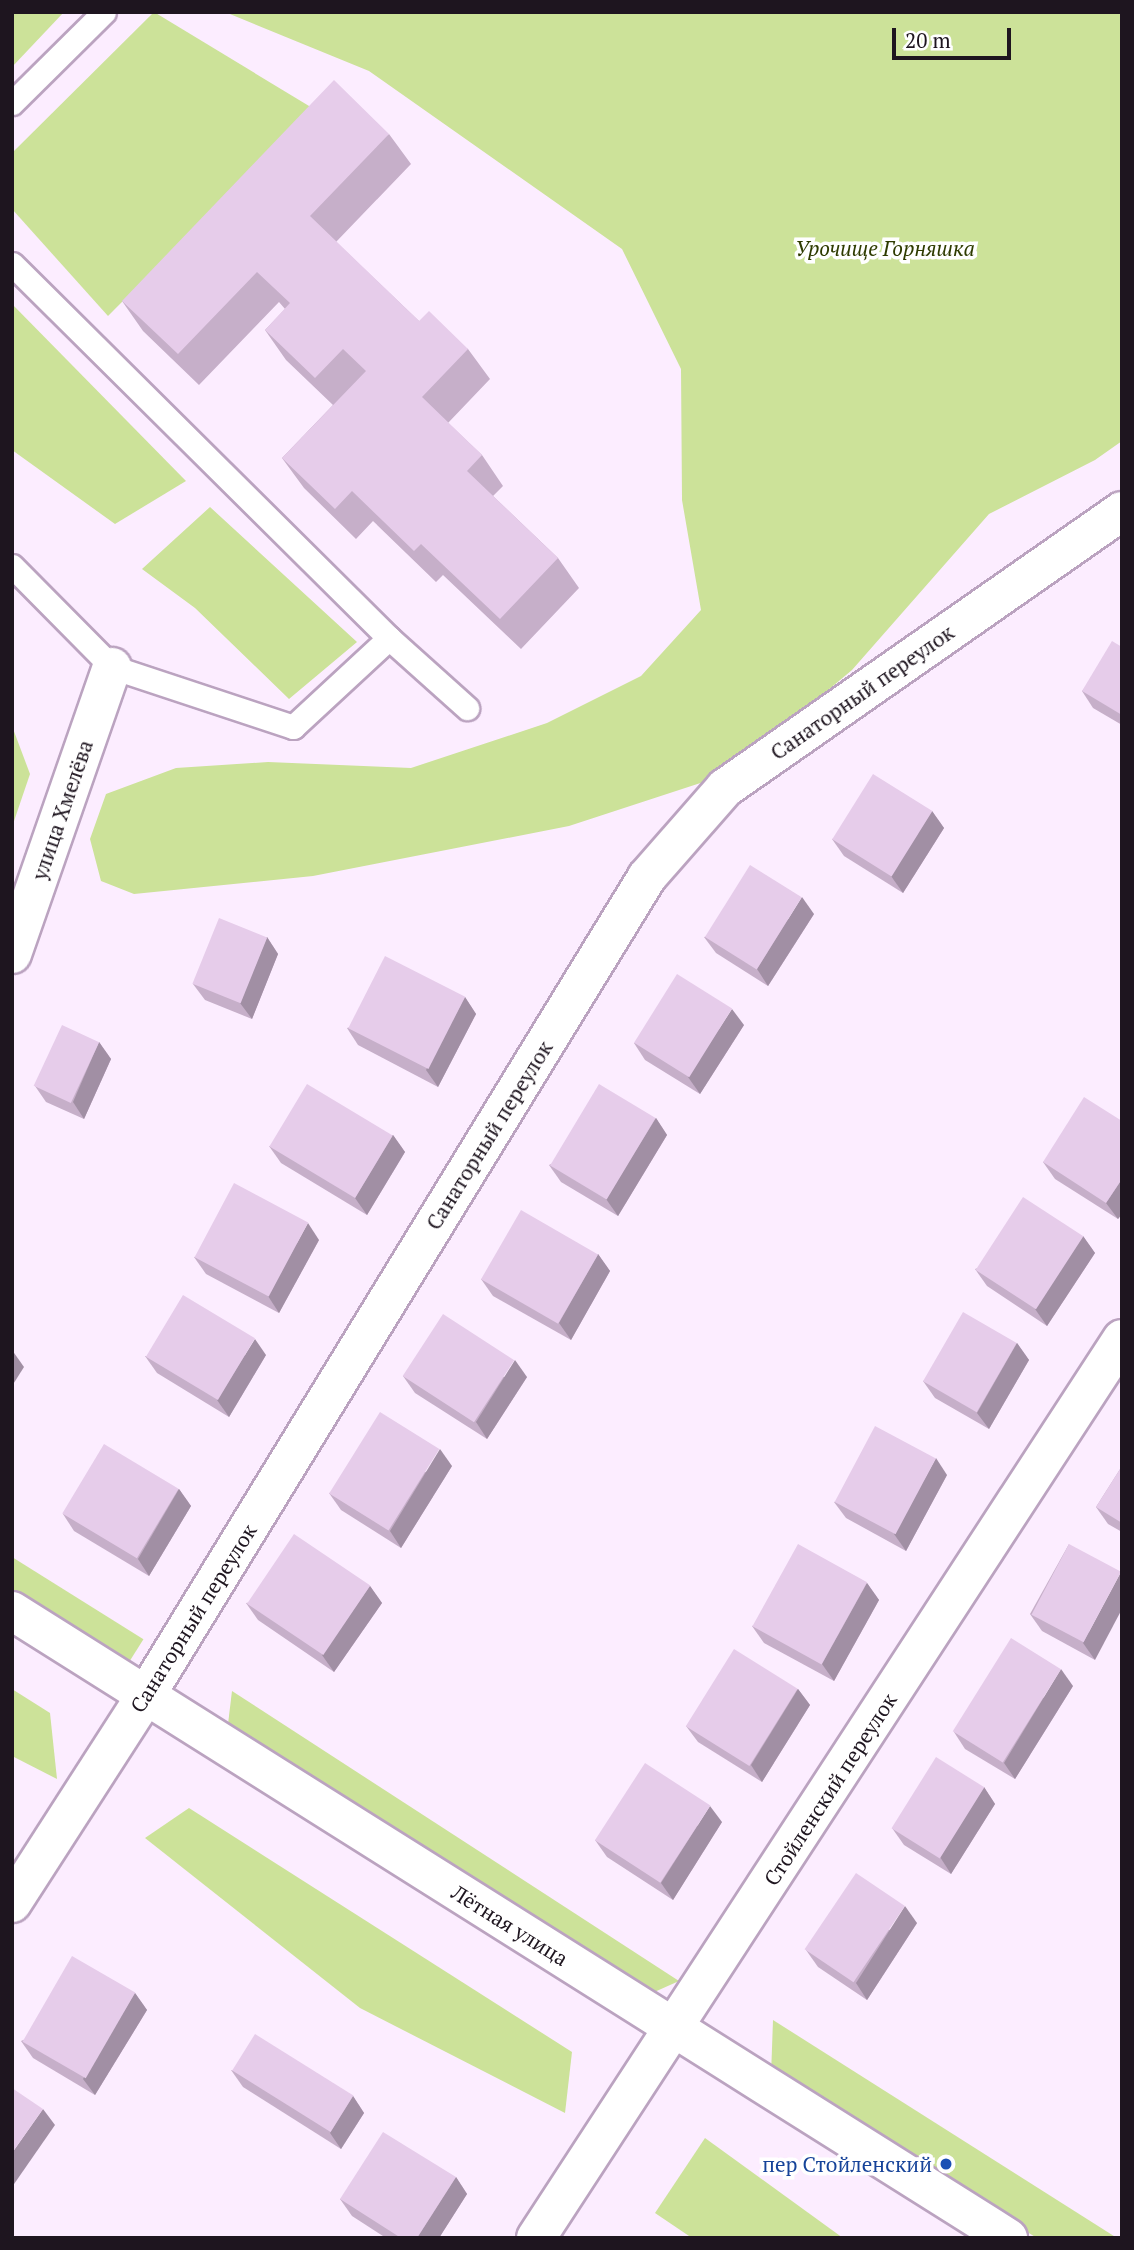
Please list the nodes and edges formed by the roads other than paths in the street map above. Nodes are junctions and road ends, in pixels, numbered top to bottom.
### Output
1 (104, 12) edge
2 (12, 103) edge
3 (12, 264) edge
4 (1122, 511) edge
5 (12, 566) edge
6 (389, 638) junction
7 (112, 667) junction
8 (467, 708) dead end
9 (12, 954) edge
10 (1122, 1339) edge
11 (12, 1611) edge
12 (146, 1695) junction
13 (12, 1903) edge
14 (674, 2029) junction
15 (536, 2238) edge
16 (1008, 2238) edge

1 - 2 lane
3 - 6 lane
4 - 12 street, Санаторный переулок
5 - 7 lane
6 - 7 lane
6 - 8 lane
7 - 9 street, улица Хмелёва
10 - 14 street, Стойленский переулок
11 - 12 street, Лётная улица
12 - 13 street, Санаторный переулок
12 - 14 street, Лётная улица
14 - 15 street, Стойленский переулок
14 - 16 street, Лётная улица

